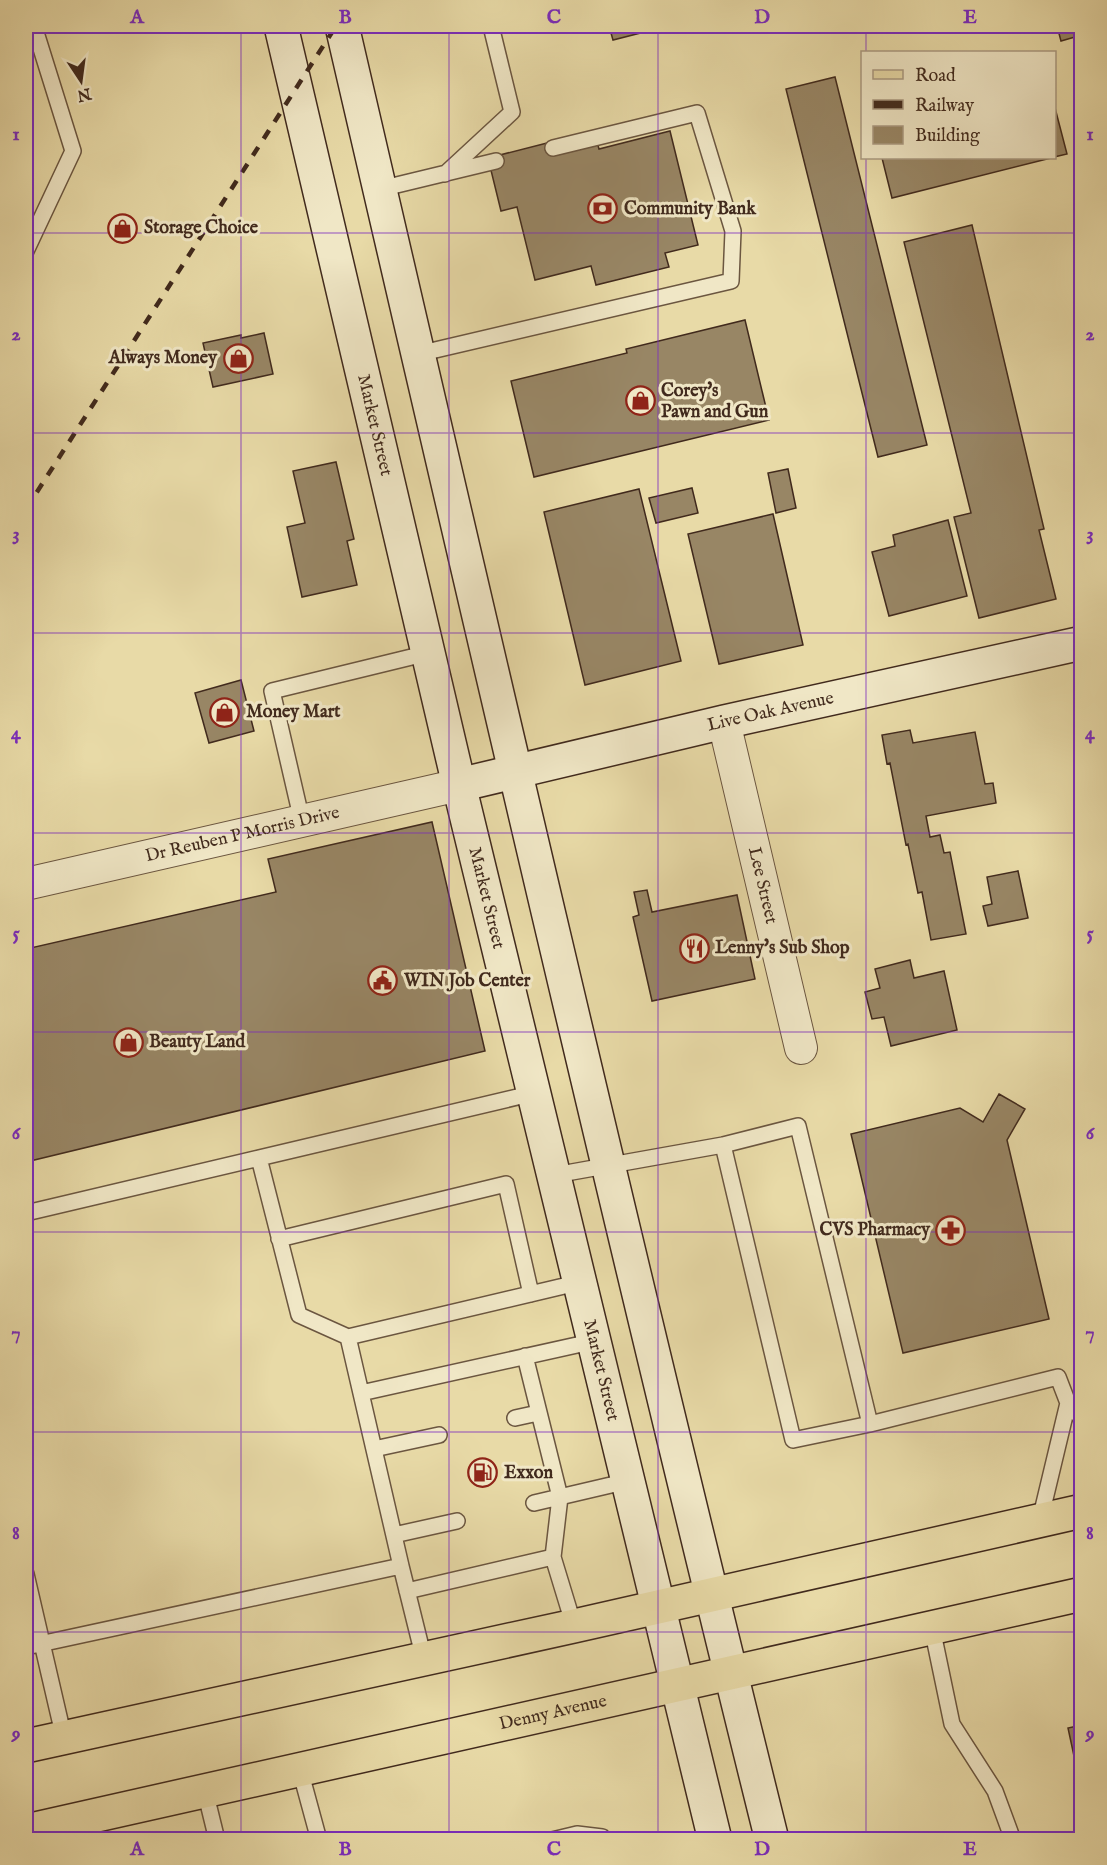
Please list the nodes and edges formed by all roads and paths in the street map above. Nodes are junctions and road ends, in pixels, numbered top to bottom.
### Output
1 (34, 26) edge
2 (281, 26) edge
3 (342, 26) edge
4 (491, 26) edge
5 (553, 148) dead end
6 (496, 161) dead end
7 (445, 174) junction
8 (380, 189) junction
9 (26, 251) edge
10 (418, 354) junction
11 (1082, 643) edge
12 (428, 653) junction
13 (724, 722) junction
14 (515, 772) junction
15 (459, 785) junction
16 (302, 821) junction
17 (26, 884) edge
18 (801, 1048) dead end
19 (534, 1093) junction
20 (723, 1145) junction
21 (259, 1158) junction
22 (609, 1164) junction
23 (555, 1175) junction
24 (26, 1213) edge
25 (279, 1239) junction
26 (581, 1282) junction
27 (531, 1294) junction
28 (348, 1337) junction
29 (595, 1341) junction
30 (525, 1356) junction
31 (361, 1393) junction
32 (1068, 1403) junction
33 (538, 1413) junction
34 (515, 1418) dead end
35 (1082, 1419) edge
36 (870, 1424) junction
37 (439, 1435) dead end
38 (374, 1449) junction
39 (628, 1481) junction
40 (560, 1497) junction
41 (534, 1503) dead end
42 (1082, 1511) edge
43 (1040, 1520) junction
44 (457, 1521) dead end
45 (394, 1535) junction
46 (553, 1557) junction
47 (401, 1566) junction
48 (26, 1574) edge
49 (407, 1591) junction
50 (711, 1594) junction
51 (1082, 1594) edge
52 (658, 1607) junction
53 (574, 1626) junction
54 (932, 1628) junction
55 (42, 1643) junction
56 (26, 1647) edge
57 (424, 1659) junction
58 (730, 1674) junction
59 (678, 1685) junction
60 (64, 1738) junction
61 (26, 1746) edge
62 (300, 1770) junction
63 (205, 1791) junction
64 (26, 1831) edge
65 (1011, 1834) edge
66 (217, 1839) edge
67 (319, 1839) edge
68 (552, 1839) edge
69 (603, 1839) edge
70 (715, 1839) edge
71 (772, 1839) edge

1 - 9 lane
2 - 12 main road, Market Street
3 - 8 main road
4 - 7 lane
5 - 10 lane
6 - 7 lane
7 - 8 lane
8 - 10 main road
10 - 14 main road
11 - 13 main road, Live Oak Avenue
12 - 15 main road, Market Street
12 - 16 lane
13 - 14 main road, Live Oak Avenue
13 - 18 street, Lee Street
14 - 15 main road, Live Oak Avenue
14 - 22 main road
15 - 16 street, Dr Reuben P Morris Drive
15 - 19 main road, Market Street
16 - 17 street, Dr Reuben P Morris Drive
19 - 21 lane
19 - 23 main road, Market Street
20 - 22 lane
20 - 36 lane
20 - 36 lane
21 - 24 lane
21 - 25 lane
22 - 23 lane
22 - 50 main road
23 - 26 main road, Market Street
25 - 27 lane
25 - 28 lane
26 - 27 lane
26 - 29 main road, Market Street
27 - 28 lane
28 - 31 lane
29 - 30 lane
29 - 39 main road, Market Street
30 - 31 lane
30 - 33 lane
31 - 38 lane
32 - 35 lane
32 - 36 lane
32 - 43 lane
33 - 34 lane
33 - 40 lane
37 - 38 lane
38 - 45 lane
39 - 40 lane
39 - 52 main road, Market Street
40 - 41 lane
40 - 46 lane
42 - 43 main road
43 - 50 main road
44 - 45 lane
45 - 47 lane
46 - 49 lane
46 - 53 lane
47 - 49 lane
47 - 55 lane
48 - 55 lane
49 - 57 lane
50 - 52 main road
50 - 58 main road
51 - 54 main road, Denny Avenue
52 - 53 main road
52 - 59 main road, Market Street
53 - 57 main road
54 - 58 main road, Denny Avenue
54 - 65 lane
55 - 56 lane
55 - 60 lane
57 - 60 main road
58 - 59 main road, Denny Avenue
58 - 71 main road
59 - 62 main road, Denny Avenue
59 - 70 main road, Market Street
60 - 61 main road
62 - 63 main road, Denny Avenue
62 - 67 lane
63 - 64 main road, Denny Avenue
63 - 66 lane
68 - 69 lane

